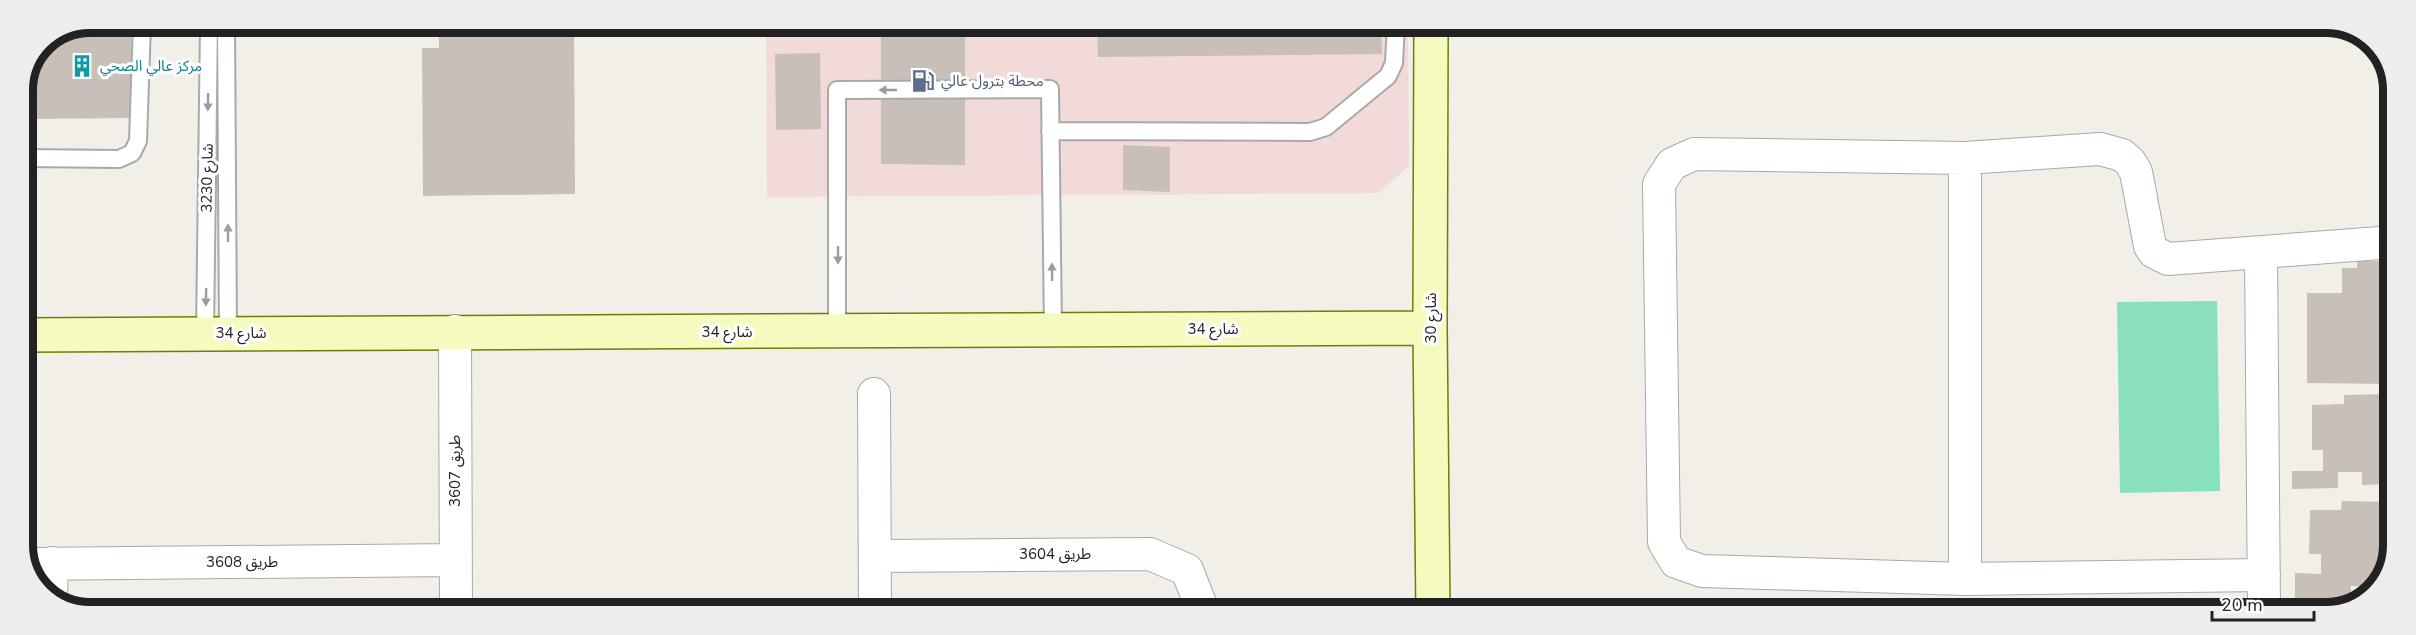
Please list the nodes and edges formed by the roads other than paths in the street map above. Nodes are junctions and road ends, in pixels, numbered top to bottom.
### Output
1 (142, 33) edge
2 (210, 33) edge
3 (226, 33) edge
4 (1396, 33) edge
5 (1431, 33) edge
6 (1050, 131) junction
7 (33, 158) edge
8 (1965, 158) junction
9 (2383, 243) edge
10 (2261, 252) junction
11 (1430, 328) junction
12 (455, 331) junction
13 (1053, 331) junction
14 (837, 332) junction
15 (217, 333) junction
16 (33, 335) edge
17 (874, 394) dead end
18 (875, 556) junction
19 (456, 560) junction
20 (40, 563) edge
21 (2264, 574) junction
22 (1965, 579) junction
23 (46, 581) edge
24 (456, 602) edge
25 (875, 602) edge
26 (1199, 602) edge
27 (1433, 602) edge
28 (2264, 602) edge

1 - 7 lane
2 -> 15 lane, شارع 3230
15 -> 3 lane, شارع 3230
4 - 6 lane
5 - 11 street, شارع 30
13 -> 6 lane
6 -> 14 lane
8 - 10 street
8 - 22 street
8 - 22 street
9 - 10 street
10 - 21 street
11 - 13 street, شارع 34
11 - 27 street, شارع 30
12 - 14 street, شارع 34
12 - 15 street, شارع 34
12 - 19 street, طريق 3607
13 - 14 street, شارع 34
15 - 16 street, شارع 34
17 - 18 street
18 - 25 street
18 - 26 street, طريق 3604
19 - 20 street, طريق 3608
19 - 24 street, طريق 3607
20 - 23 street
21 - 22 street
21 - 28 street

